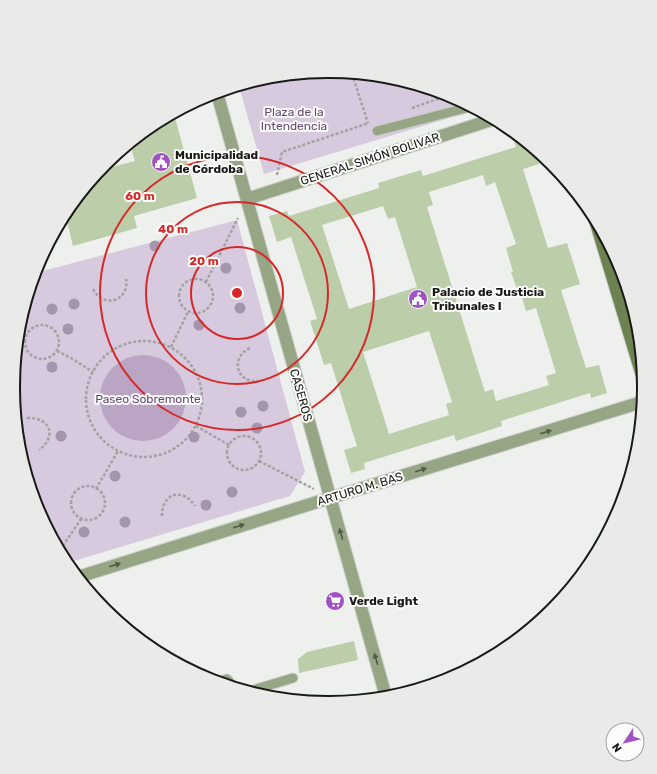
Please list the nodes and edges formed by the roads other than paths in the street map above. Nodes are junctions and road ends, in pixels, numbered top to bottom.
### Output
1 (219, 99) edge
2 (463, 109) edge
3 (486, 122) edge
4 (377, 131) dead end
5 (247, 199) junction
6 (603, 248) edge
7 (634, 350) edge
8 (636, 404) edge
9 (330, 498) junction
10 (84, 575) edge
11 (293, 678) dead end
12 (260, 688) edge
13 (384, 691) edge

1 - 5 street, CASEROS
2 - 4 lane
3 - 5 street, GENERAL SIMÓN BOLIVAR
5 - 9 street, CASEROS
6 - 7 main road
9 -> 8 street, ARTURO M. BAS
10 -> 9 street, ARTURO M. BAS
13 -> 9 street, CASEROS
11 - 12 lane

